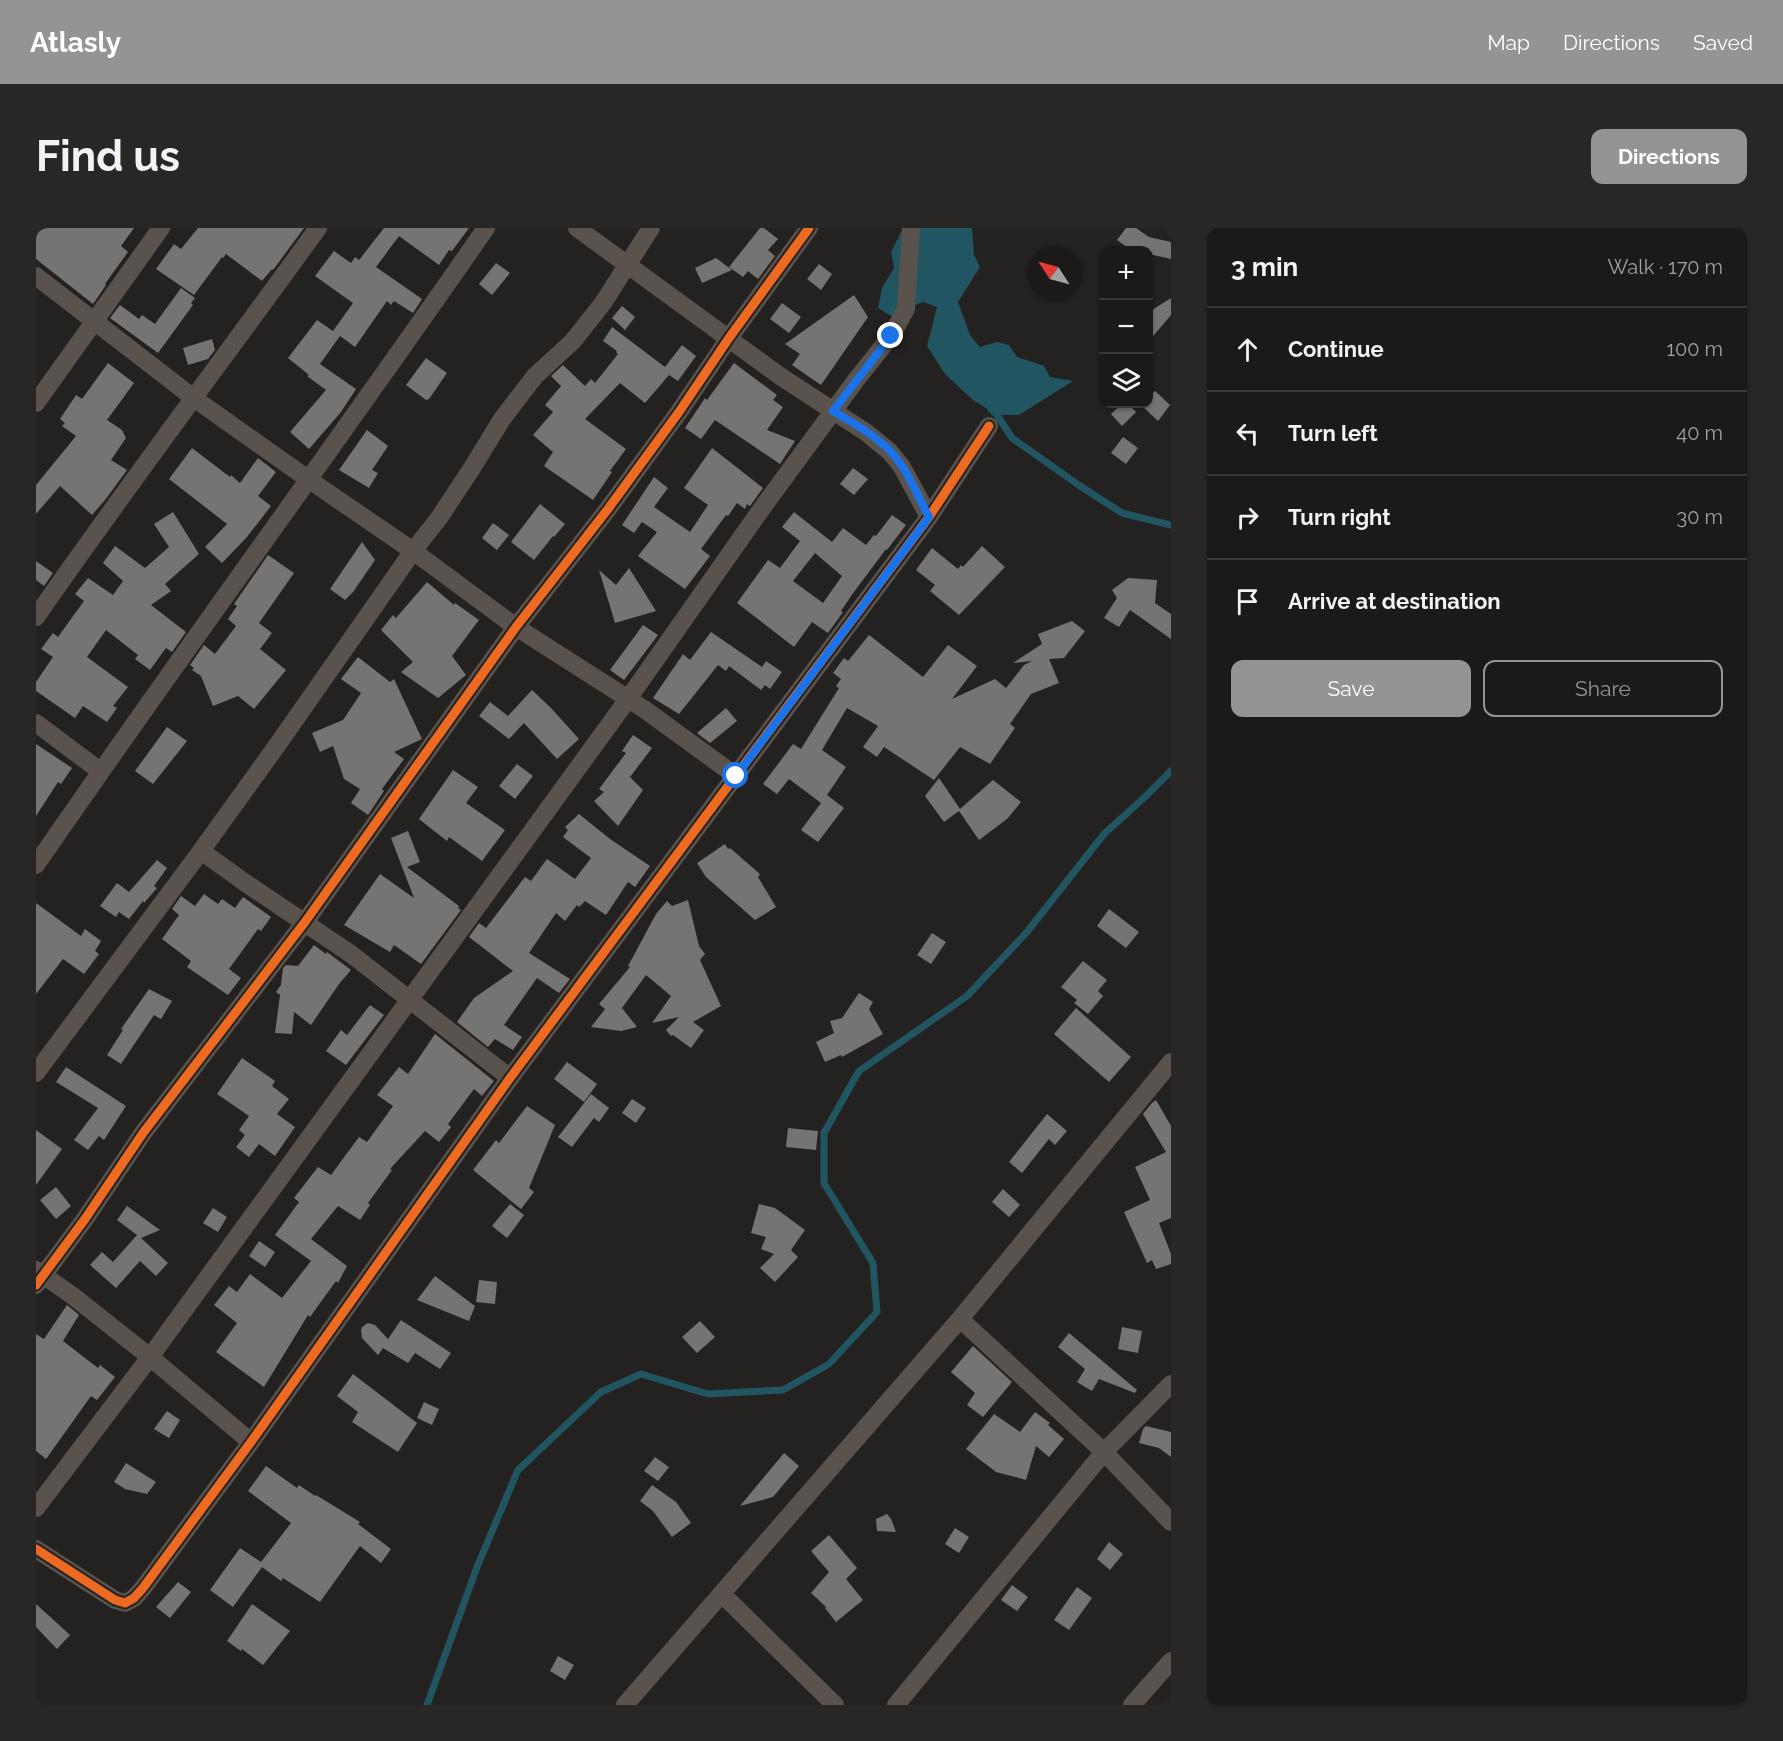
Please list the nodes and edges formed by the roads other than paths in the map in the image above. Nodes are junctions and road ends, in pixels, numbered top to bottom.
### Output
1 (161, 228) edge
2 (318, 228) edge
3 (486, 228) edge
4 (577, 228) edge
5 (651, 228) edge
6 (809, 228) edge
7 (910, 228) edge
8 (627, 264) junction
9 (36, 276) edge
10 (94, 322) junction
11 (729, 338) junction
12 (195, 399) junction
13 (36, 403) edge
14 (833, 411) junction
15 (989, 426) dead end
16 (308, 479) junction
17 (929, 517) junction
18 (413, 551) junction
19 (36, 617) edge
20 (516, 627) junction
21 (628, 699) junction
22 (36, 723) edge
23 (100, 771) junction
24 (736, 776) junction
25 (201, 851) junction
26 (36, 865) edge
27 (305, 922) junction
28 (410, 999) junction
29 (36, 1073) edge
30 (1167, 1074) edge
31 (510, 1078) junction
32 (38, 1277) edge
33 (960, 1319) junction
34 (150, 1357) junction
35 (1171, 1384) edge
36 (250, 1443) junction
37 (1104, 1452) junction
38 (36, 1508) edge
39 (1171, 1522) edge
40 (36, 1549) edge
41 (723, 1595) junction
42 (1171, 1661) edge
43 (625, 1705) edge
44 (835, 1705) edge
45 (896, 1705) edge
46 (1132, 1705) edge

1 - 10 street
2 - 12 street
3 - 16 street
4 - 8 street
5 - 8 street
6 - 11 street
7 - 14 street
8 - 11 street
8 - 18 street
9 - 10 street
10 - 12 street
10 - 13 street
11 - 14 street
11 - 20 street
12 - 16 street
12 - 19 street
14 - 17 street
14 - 21 street
15 - 17 street
16 - 18 street
16 - 23 street
17 - 24 street
18 - 20 street
18 - 25 street
20 - 21 street
20 - 27 street
21 - 24 street
21 - 28 street
22 - 23 street
23 - 26 street
24 - 31 street
25 - 27 street
25 - 29 street
27 - 28 street
27 - 32 street
28 - 31 street
28 - 34 street
30 - 33 street
31 - 36 street
32 - 34 street
33 - 37 street
33 - 41 street
34 - 36 street
34 - 38 street
35 - 37 street
36 - 40 street
37 - 39 street
37 - 45 street
41 - 43 street
41 - 44 street
42 - 46 street

